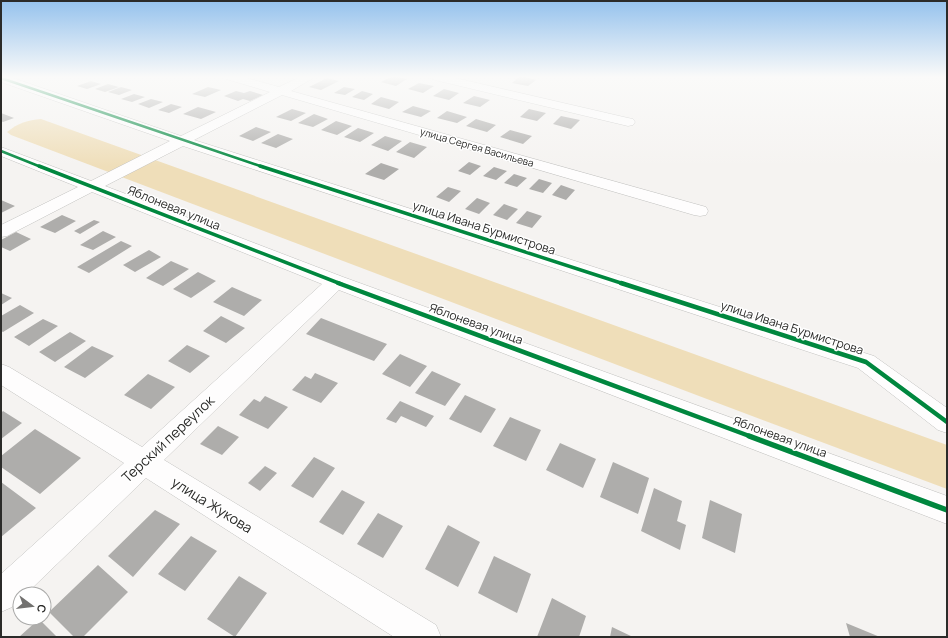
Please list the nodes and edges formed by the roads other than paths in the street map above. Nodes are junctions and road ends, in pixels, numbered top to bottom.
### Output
1 (84, 107) edge
2 (250, 107) edge
3 (336, 107) edge
4 (563, 107) edge
5 (628, 122) dead end
6 (183, 141) junction
7 (1, 151) edge
8 (93, 186) junction
9 (700, 211) dead end
10 (1, 232) edge
11 (336, 282) junction
12 (1, 373) edge
13 (947, 422) edge
14 (143, 462) junction
15 (947, 510) edge
16 (1, 596) edge
17 (424, 637) edge

1 - 6 street, улица Ивана Бурмистрова
2 - 6 street
3 - 9 street, улица Сергея Васильева
4 - 5 street
6 - 8 street
6 - 13 street, улица Ивана Бурмистрова
7 - 8 street, Яблоневая улица
8 - 10 street
8 - 11 street, Яблоневая улица
11 - 14 street, Терский переулок
11 - 15 street, Яблоневая улица
12 - 14 street, улица Жукова
14 - 16 street, Терский переулок
14 - 17 street, улица Жукова

